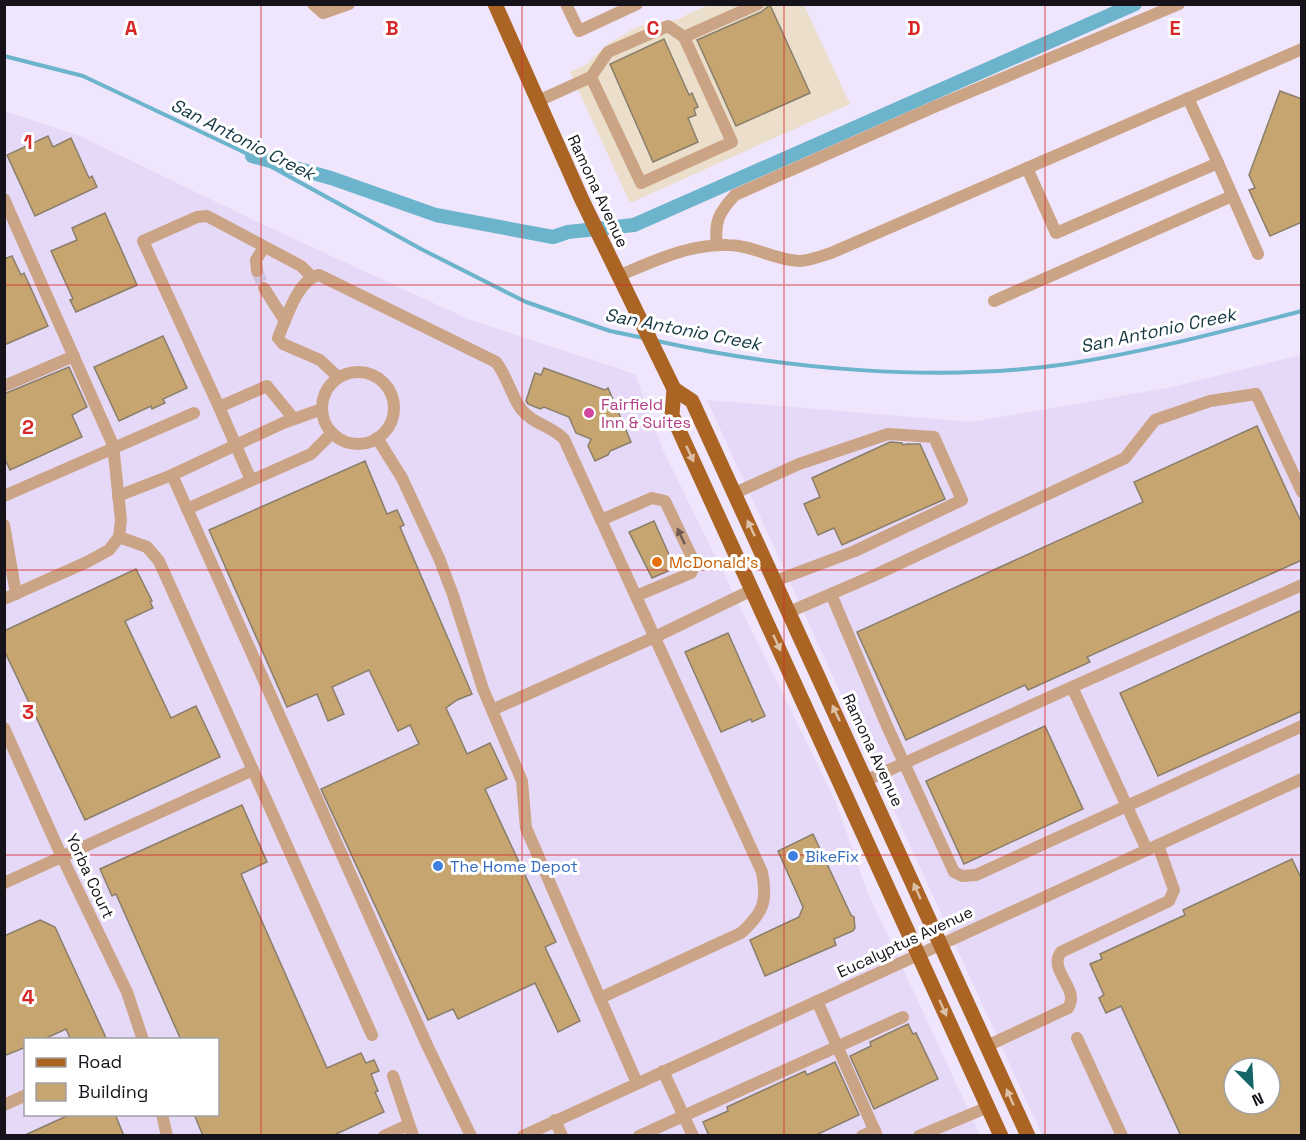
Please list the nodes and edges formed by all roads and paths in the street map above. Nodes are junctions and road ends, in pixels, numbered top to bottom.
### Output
1 (313, 4) edge
2 (350, 4) edge
3 (495, 4) edge
4 (566, 4) edge
5 (637, 4) edge
6 (758, 4) edge
7 (1179, 4) edge
8 (611, 10) edge
9 (684, 37) junction
10 (1299, 52) edge
11 (591, 76) junction
12 (1188, 98) junction
13 (538, 101) junction
14 (1218, 163) junction
15 (1027, 168) junction
16 (1232, 196) junction
17 (4, 199) edge
18 (717, 245) junction
19 (264, 247) junction
20 (1258, 254) dead end
21 (257, 271) tunnel mouth
22 (311, 276) junction
23 (621, 282) junction
24 (264, 288) tunnel mouth
25 (994, 301) dead end
26 (285, 321) junction
27 (74, 356) junction
28 (338, 377) junction
29 (4, 386) edge
30 (674, 389) junction
31 (219, 407) junction
32 (321, 409) junction
33 (194, 413) dead end
34 (294, 419) junction
35 (332, 433) junction
36 (378, 438) junction
37 (237, 445) junction
38 (113, 447) junction
39 (172, 475) junction
40 (251, 480) junction
41 (1302, 492) edge
42 (735, 493) junction
43 (4, 496) edge
44 (118, 496) junction
45 (187, 509) junction
46 (601, 520) junction
47 (4, 525) edge
48 (119, 537) junction
49 (775, 581) junction
50 (1302, 585) edge
51 (752, 590) junction
52 (831, 594) junction
53 (10, 596) edge
54 (636, 596) junction
55 (789, 612) junction
56 (655, 637) junction
57 (1072, 687) junction
58 (492, 710) junction
59 (1302, 726) edge
60 (4, 728) edge
61 (904, 764) junction
62 (253, 770) junction
63 (1302, 779) edge
64 (867, 780) junction
65 (1126, 806) junction
66 (1152, 848) junction
67 (62, 857) junction
68 (4, 883) edge
69 (941, 944) junction
70 (918, 954) junction
71 (600, 998) junction
72 (817, 1001) junction
73 (903, 1017) dead end
74 (372, 1035) dead end
75 (142, 1038) edge
76 (1077, 1038) dead end
77 (837, 1046) junction
78 (987, 1046) junction
79 (663, 1071) junction
80 (393, 1076) dead end
81 (637, 1083) junction
82 (24, 1096) edge
83 (4, 1105) edge
84 (988, 1107) junction
85 (162, 1116) edge
86 (684, 1116) junction
87 (555, 1120) junction
88 (410, 1130) edge
89 (876, 1133) edge
90 (167, 1136) edge
91 (384, 1136) edge
92 (471, 1136) edge
93 (523, 1136) edge
94 (562, 1136) edge
95 (639, 1136) edge
96 (693, 1136) edge
97 (862, 1136) edge
98 (919, 1136) edge
99 (1001, 1136) edge
100 (1028, 1136) edge
101 (1122, 1136) edge

1 - 2 street
3 - 13 main road, Ramona Avenue
4 - 8 street
5 - 8 street
6 - 9 street
7 - 18 street
9 - 11 street
9 - 11 street
10 - 12 street
11 - 13 street
12 - 14 street
12 - 15 street
13 - 23 main road, Ramona Avenue
14 - 15 street
14 - 16 street
15 - 18 street
16 - 20 street
16 - 25 street
17 - 27 street
18 - 23 street
19 - 21 street
19 - 22 street
19 - 31 street
22 - 26 street
22 - 46 street
23 - 30 main road, Ramona Avenue
24 - 26 street
26 - 28 street
27 - 29 street
27 - 38 street
28 - 32 street
28 - 36 street
30 - 42 main road, Ramona Avenue
30 -> 51 main road, Ramona Avenue
31 - 34 street
31 - 37 street
32 - 34 street
32 - 35 street
33 - 38 street
34 - 37 street
35 - 36 street
35 - 40 street
36 - 58 street
37 - 39 street
37 - 40 street
38 - 43 street
38 - 44 street
39 - 44 street
39 - 45 street
40 - 45 street
41 - 52 street
49 -> 42 main road, Ramona Avenue
42 - 49 street
44 - 48 street
45 - 92 street
46 - 54 street
54 -> 46 street
47 - 53 street
48 - 53 street
48 - 62 street
49 - 51 main road
49 - 55 main road, Ramona Avenue
50 - 57 street
51 - 56 street
51 -> 70 main road, Ramona Avenue
52 - 55 street
52 - 61 street
54 - 56 street
64 -> 55 main road, Ramona Avenue
56 - 58 street
56 - 71 street
57 - 61 street
57 - 65 street
58 - 71 street
59 - 65 street
60 - 67 street, Yorba Court
61 - 64 street
61 - 65 street
62 - 67 street
62 - 74 street
63 - 66 street, Eucalyptus Avenue
69 -> 64 main road, Ramona Avenue
65 - 66 street
66 - 69 street, Eucalyptus Avenue
66 - 78 street
67 - 68 street
67 - 75 street, Yorba Court
69 - 70 street, Eucalyptus Avenue
69 - 78 main road, Ramona Avenue
70 - 72 street, Eucalyptus Avenue
70 -> 84 main road, Ramona Avenue
71 - 81 street
72 - 77 street
72 - 79 street, Eucalyptus Avenue
73 - 77 street
76 - 101 street
77 - 86 street
77 - 89 street
100 -> 78 main road, Ramona Avenue
79 - 81 street, Eucalyptus Avenue
79 - 86 street
80 - 88 street
81 - 87 street, Eucalyptus Avenue
82 - 83 street
84 - 98 street
84 - 99 main road, Ramona Avenue
85 - 90 street
86 - 95 street
86 - 96 street
87 - 93 street, Eucalyptus Avenue
87 - 94 street
88 - 91 street
89 - 97 street

